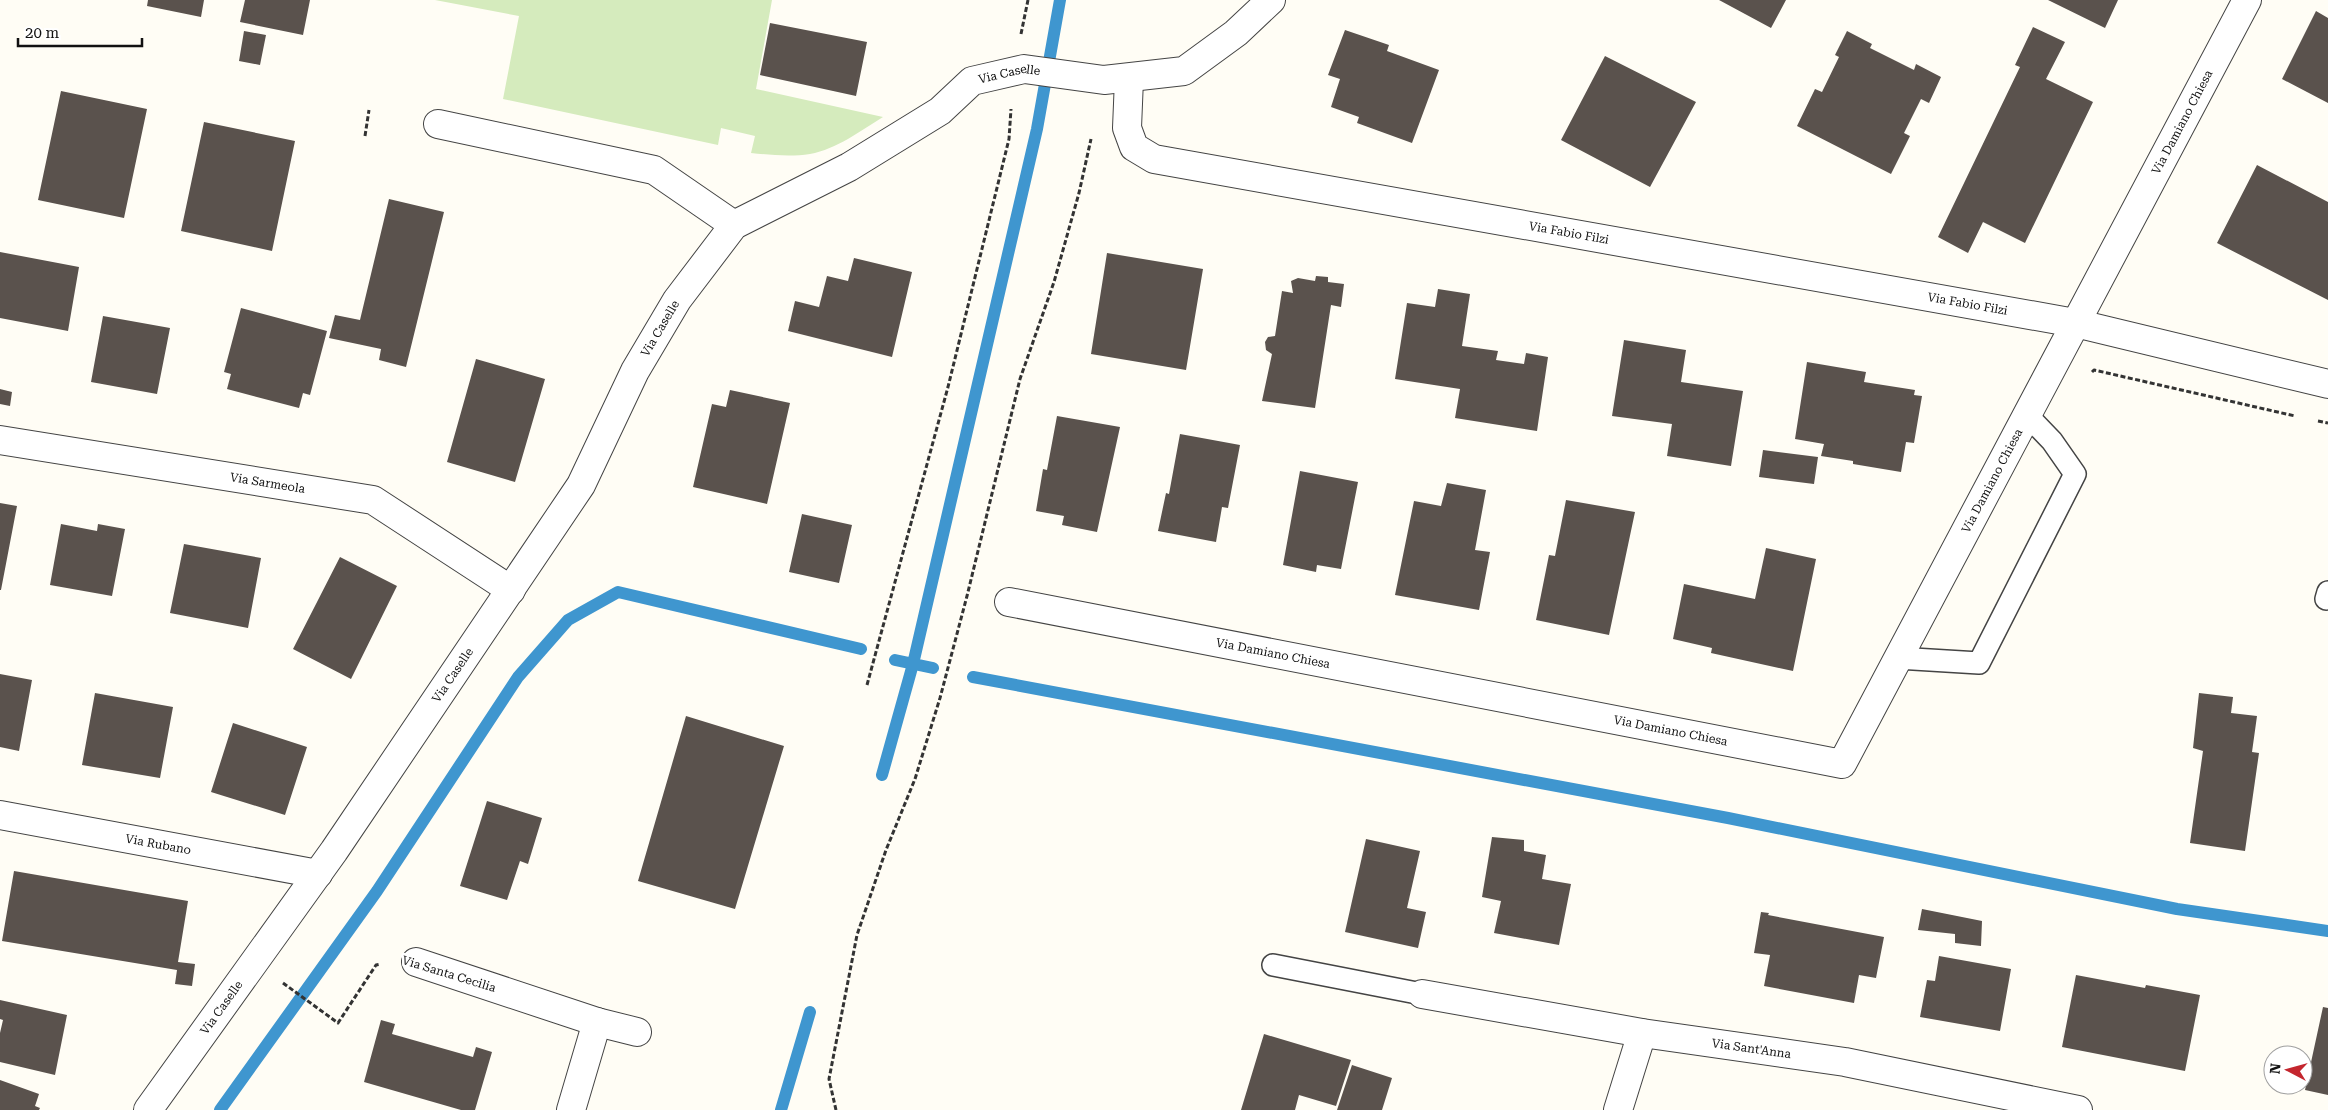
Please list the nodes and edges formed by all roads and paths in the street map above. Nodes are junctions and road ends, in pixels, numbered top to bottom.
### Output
1 (1271, 0) edge
2 (2247, 0) edge
3 (1019, 70) junction
4 (1129, 79) junction
5 (369, 110) dead end
6 (438, 124) dead end
7 (364, 136) dead end
8 (1092, 136) dead end
9 (734, 225) junction
10 (2075, 323) junction
11 (2089, 376) dead end
12 (2328, 384) edge
13 (2027, 415) junction
14 (2301, 417) dead end
15 (2310, 419) dead end
16 (2328, 423) edge
17 (0, 440) edge
18 (511, 590) junction
19 (1009, 602) dead end
20 (1898, 658) junction
21 (867, 685) dead end
22 (0, 815) edge
23 (318, 874) junction
24 (416, 962) joint
25 (1273, 965) dead end
26 (282, 982) dead end
27 (1422, 994) joint
28 (597, 1022) junction
29 (637, 1032) dead end
30 (1642, 1033) junction
31 (2068, 1109) edge
32 (148, 1110) edge
33 (571, 1110) edge
34 (836, 1110) edge
35 (1618, 1110) edge

1 - 4 street, Via Caselle
2 - 10 street, Via Damiano Chiesa
3 - 4 street, Via Caselle
3 - 9 street, Via Caselle
3 - 21 path
4 - 10 street, Via Fabio Filzi
5 - 7 path
6 - 9 street
8 - 34 path
9 - 18 street, Via Caselle
10 - 12 street
10 - 13 street, Via Damiano Chiesa
11 - 14 path
13 - 20 street, Via Damiano Chiesa
13 - 20 lane
15 - 16 path
17 - 18 street, Via Sarmeola
18 - 23 street, Via Caselle
19 - 20 street, Via Damiano Chiesa
22 - 23 street, Via Rubano
23 - 32 street, Via Caselle
24 - 26 path, Via Santa Cecilia
24 - 28 street, Via Santa Cecilia
25 - 27 lane
27 - 30 street, Via Sant'Anna
28 - 29 street, Via Santa Cecilia
28 - 33 street
30 - 31 street, Via Sant'Anna
30 - 35 street

